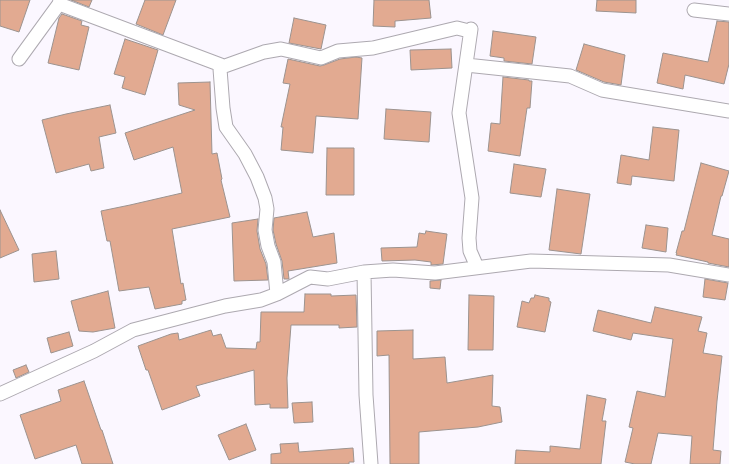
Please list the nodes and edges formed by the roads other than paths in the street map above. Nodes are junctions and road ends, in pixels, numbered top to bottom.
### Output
1 (60, 2) edge
2 (694, 10) dead end
3 (729, 14) edge
4 (18, 59) dead end
5 (221, 65) junction
6 (466, 65) junction
7 (729, 110) edge
8 (477, 267) junction
9 (364, 272) junction
10 (729, 275) edge
11 (277, 294) junction
12 (0, 394) edge
13 (371, 464) edge

1 - 4 street
1 - 5 street
2 - 3 street
5 - 6 street
5 - 11 street
6 - 7 street
6 - 8 street
8 - 9 street
8 - 10 street
9 - 11 street
9 - 13 street
11 - 12 street

